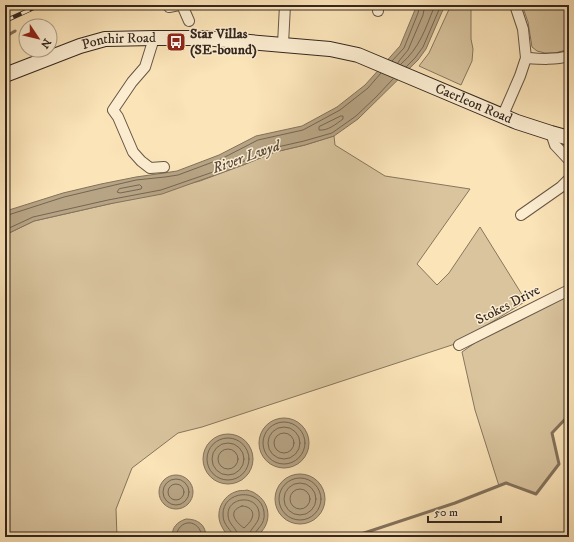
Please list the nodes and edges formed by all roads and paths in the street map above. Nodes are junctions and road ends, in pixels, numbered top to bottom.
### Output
1 (285, 5) edge
2 (515, 5) edge
3 (177, 6) edge
4 (189, 21) dead end
5 (154, 38) junction
6 (283, 44) junction
7 (569, 56) edge
8 (526, 58) junction
9 (380, 64) joint
10 (5, 75) edge
11 (503, 115) junction
12 (551, 133) junction
13 (569, 138) edge
14 (569, 160) edge
15 (164, 167) dead end
16 (569, 179) edge
17 (521, 215) dead end
18 (569, 290) edge
19 (459, 345) dead end

1 - 6 street
2 - 8 street
3 - 4 street
5 - 6 main road, Ponthir Road
5 - 10 main road, Ponthir Road
5 - 15 street
6 - 9 main road, Ponthir Road
7 - 8 street
8 - 11 street
9 - 11 main road, Caerleon Road
11 - 12 main road, Caerleon Road
12 - 13 main road, Caerleon Road
12 - 14 street
16 - 17 street
18 - 19 street, Stokes Drive

